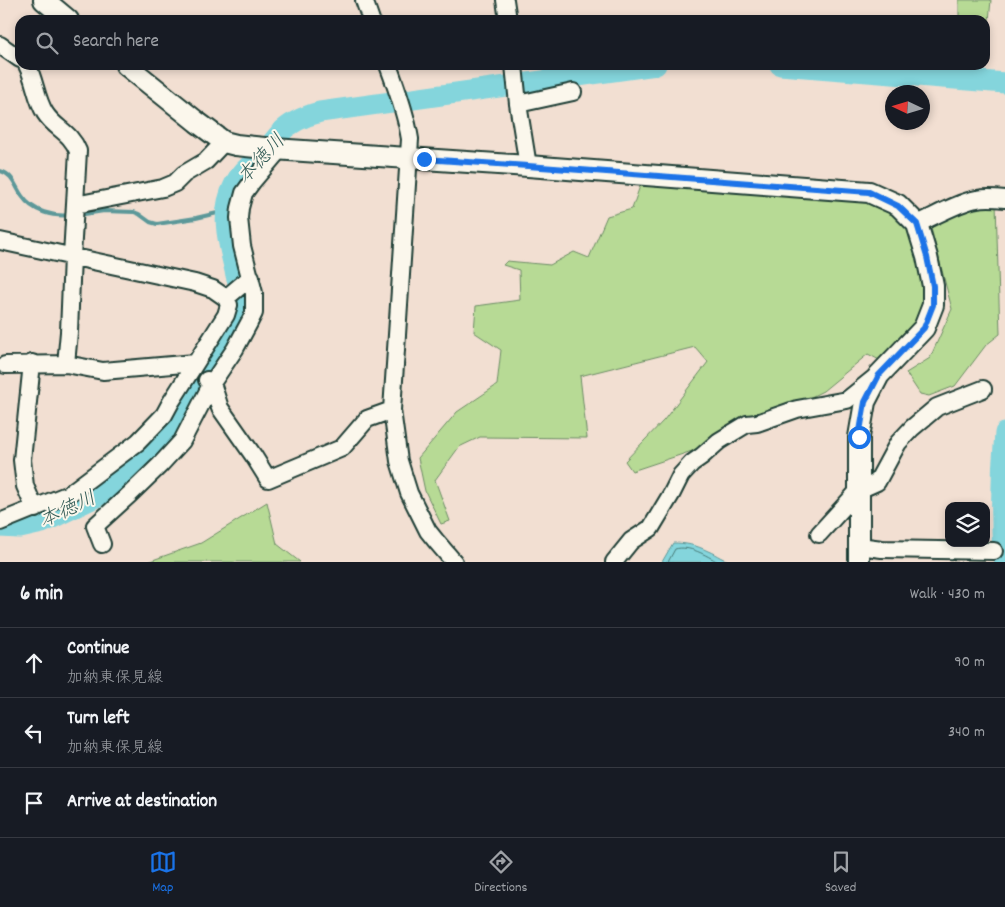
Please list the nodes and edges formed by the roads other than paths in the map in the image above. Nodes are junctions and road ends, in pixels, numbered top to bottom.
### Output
1 (44, 0) edge
2 (364, 0) edge
3 (505, 0) edge
4 (62, 15) edge
5 (369, 15) edge
6 (507, 15) edge
7 (0, 45) edge
8 (15, 56) edge
9 (29, 70) edge
10 (132, 70) edge
11 (390, 70) edge
12 (515, 70) edge
13 (573, 92) dead end
14 (518, 104) junction
15 (224, 142) junction
16 (272, 149) junction
17 (410, 158) junction
18 (528, 166) junction
19 (1005, 199) edge
20 (75, 205) junction
21 (917, 224) junction
22 (0, 241) edge
23 (72, 256) junction
24 (251, 277) junction
25 (226, 298) junction
26 (32, 363) junction
27 (66, 364) junction
28 (5, 365) dead end
29 (196, 369) junction
30 (879, 375) junction
31 (212, 383) junction
32 (983, 390) dead end
33 (392, 410) junction
34 (859, 490) junction
35 (32, 510) junction
36 (0, 522) edge
37 (819, 534) dead end
38 (102, 544) dead end
39 (994, 551) dead end
40 (859, 554) edge
41 (454, 562) edge
42 (614, 562) edge

1 - 4 main road
2 - 5 street
3 - 6 street
7 - 8 street
9 - 20 street
10 - 15 main road
11 - 17 street
12 - 14 street
13 - 14 street
14 - 18 street
15 - 16 main road
15 - 20 street
16 - 17 main road
16 - 24 street
17 - 18 main road
17 - 33 street
18 - 21 main road
19 - 21 street
20 - 23 street
21 - 30 main road
22 - 23 street
23 - 25 street
23 - 27 street
24 - 25 street
24 - 31 street
25 - 29 street
26 - 27 street
26 - 28 street
26 - 35 street
27 - 29 street
29 - 31 street
29 - 35 street
30 - 34 main road
30 - 42 street
31 - 33 street
31 - 38 street
32 - 34 street
33 - 41 street
34 - 37 street
34 - 40 main road
35 - 36 street
39 - 40 street

